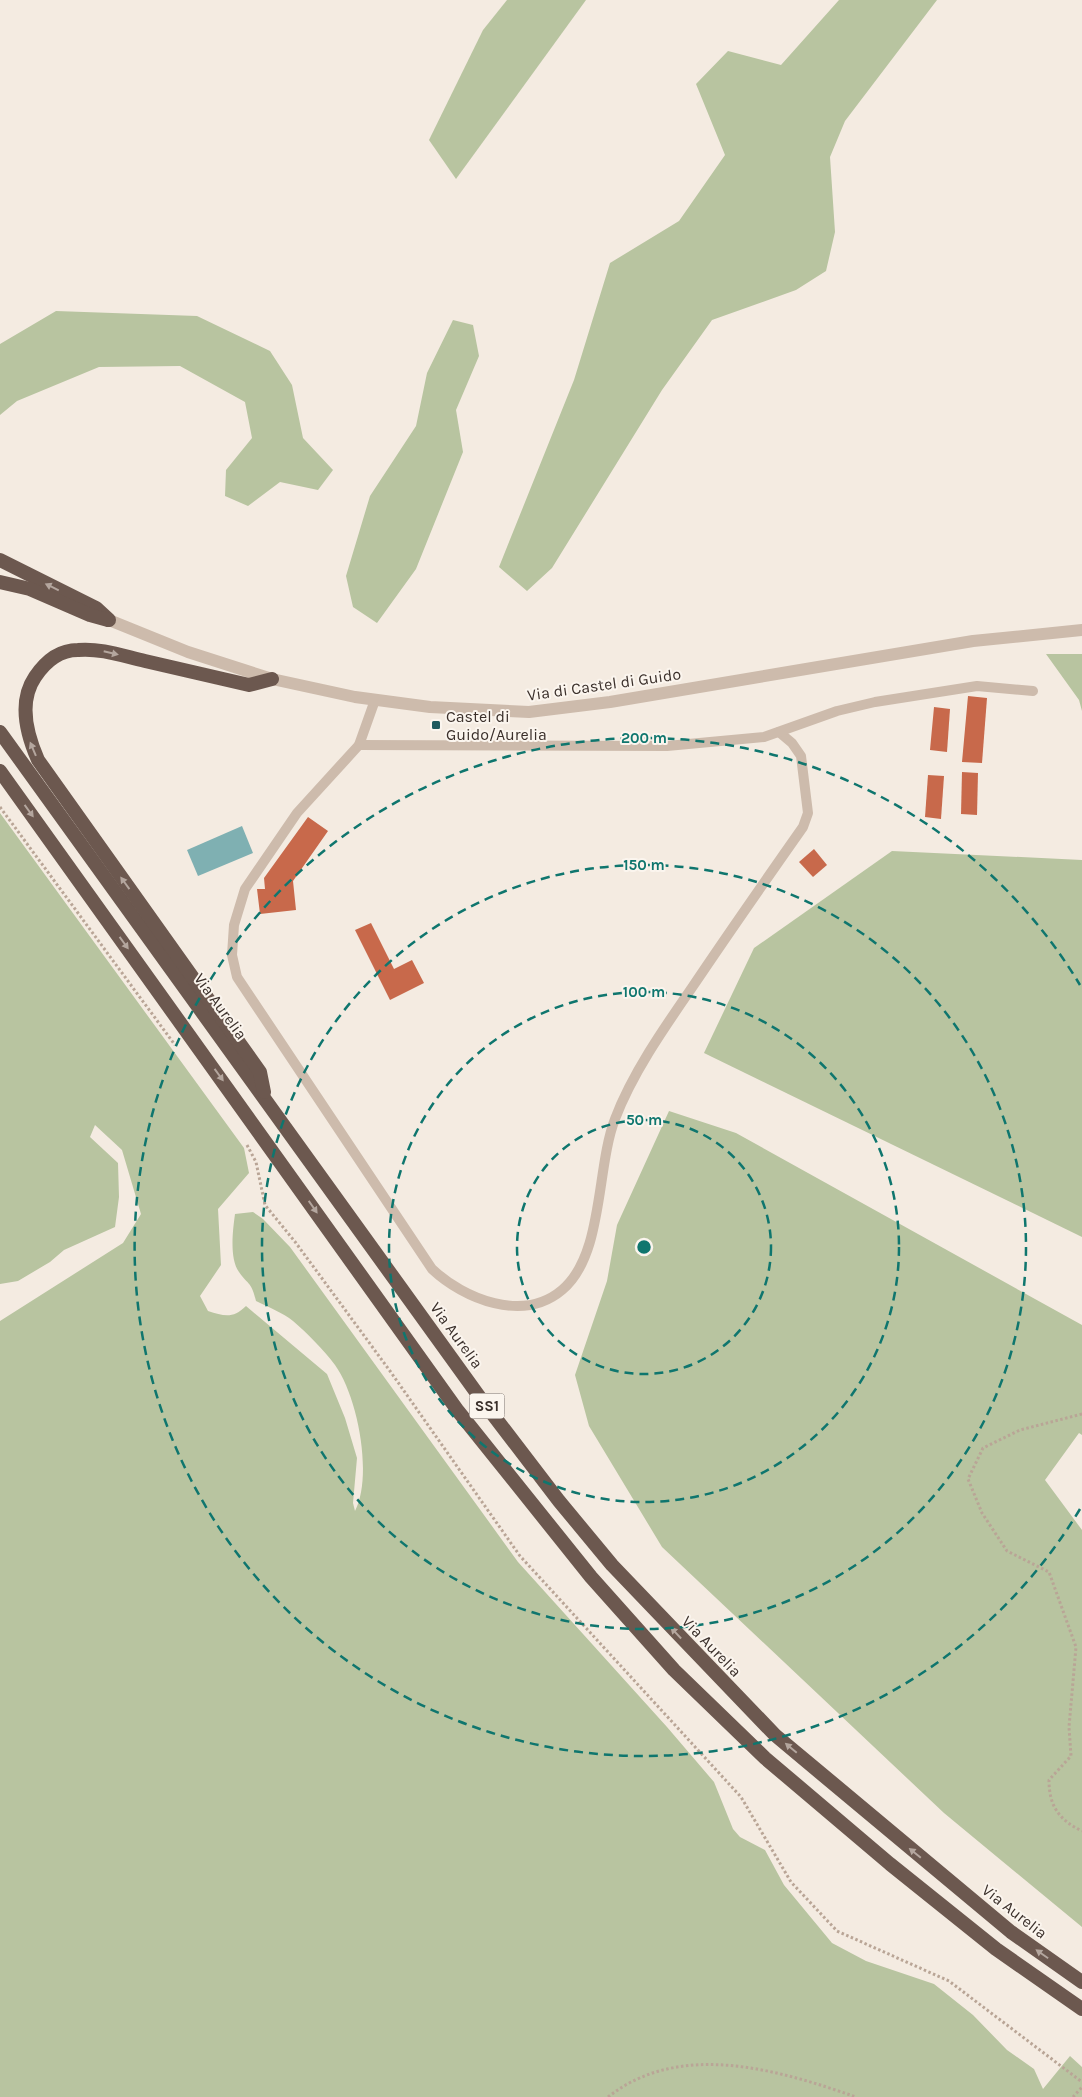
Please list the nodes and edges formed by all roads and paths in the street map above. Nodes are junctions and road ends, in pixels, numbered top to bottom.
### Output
1 (0, 560) edge
2 (0, 582) edge
3 (109, 620) junction
4 (1082, 630) edge
5 (272, 679) junction
6 (1033, 691) dead end
7 (375, 700) junction
8 (0, 732) edge
9 (779, 732) junction
10 (359, 745) junction
11 (0, 771) edge
12 (265, 1098) junction
13 (1082, 1414) edge
14 (1082, 1831) edge
15 (1082, 1982) edge
16 (1082, 2009) edge
17 (1082, 2087) edge
18 (608, 2097) edge
19 (856, 2097) edge
20 (1073, 2097) edge

3 -> 1 highway
2 - 3 highway
3 - 5 street, Via di Castel di Guido
4 - 7 street, Via di Castel di Guido
5 - 7 street, Via di Castel di Guido
12 -> 5 highway
6 - 9 lane
7 - 10 lane
8 - 12 highway, Via Aurelia / SS1
9 - 10 lane
9 - 10 lane
11 -> 16 highway, SS1
15 -> 12 highway, Via Aurelia / SS1
13 - 14 path
17 - 20 path
18 - 19 path

